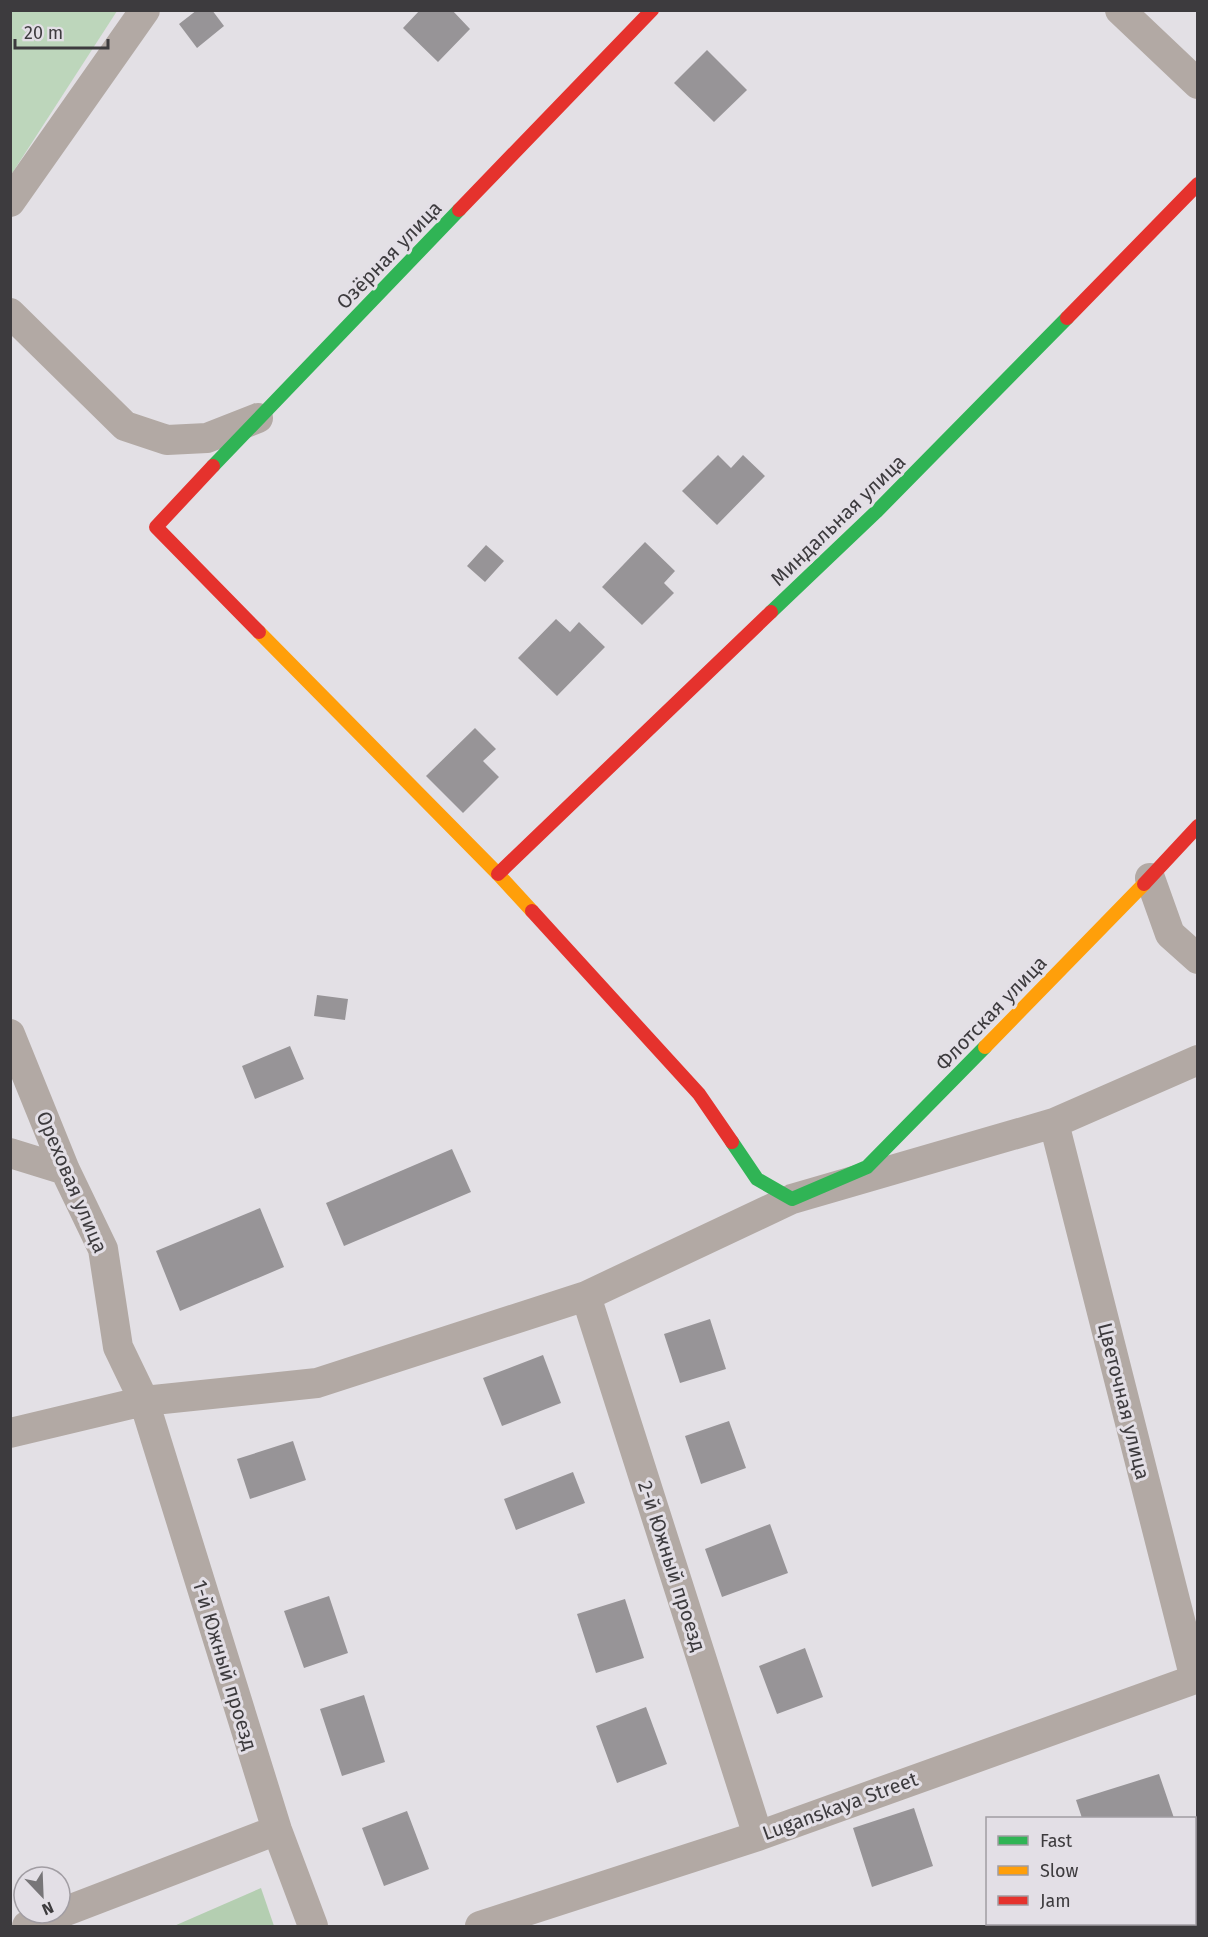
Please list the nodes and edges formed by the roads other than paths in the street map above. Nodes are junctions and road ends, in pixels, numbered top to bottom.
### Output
1 (145, 10) edge
2 (652, 10) edge
3 (1120, 10) edge
4 (1197, 84) edge
5 (1197, 184) edge
6 (10, 202) edge
7 (10, 314) edge
8 (258, 418) junction
9 (1197, 826) edge
10 (498, 874) junction
11 (1150, 878) junction
12 (1197, 959) edge
13 (10, 1034) edge
14 (1197, 1060) edge
15 (1054, 1124) junction
16 (10, 1153) edge
17 (65, 1170) junction
18 (792, 1199) junction
19 (586, 1296) junction
20 (144, 1401) junction
21 (10, 1433) edge
22 (1196, 1679) edge
23 (277, 1830) junction
24 (758, 1836) junction
25 (27, 1926) edge
26 (313, 1926) edge
27 (480, 1926) edge

1 - 6 street
2 - 8 street, Озёрная улица
3 - 4 street
5 - 10 street, Миндальная улица
7 - 8 street
8 - 10 street, Озёрная улица
9 - 11 street, Флотская улица
10 - 18 street
11 - 12 street
11 - 18 street, Флотская улица
13 - 17 street, Ореховая улица
14 - 15 street
15 - 18 street
15 - 22 street, Цветочная улица
16 - 17 street
17 - 20 street, Ореховая улица
18 - 19 street
19 - 20 street
19 - 24 street, 2-й Южный проезд
20 - 21 street
20 - 23 street, 1-й Южный проезд
22 - 24 street, Luganskaya Street
23 - 25 street
23 - 26 street, 1-й Южный проезд
24 - 27 street, Luganskaya Street

